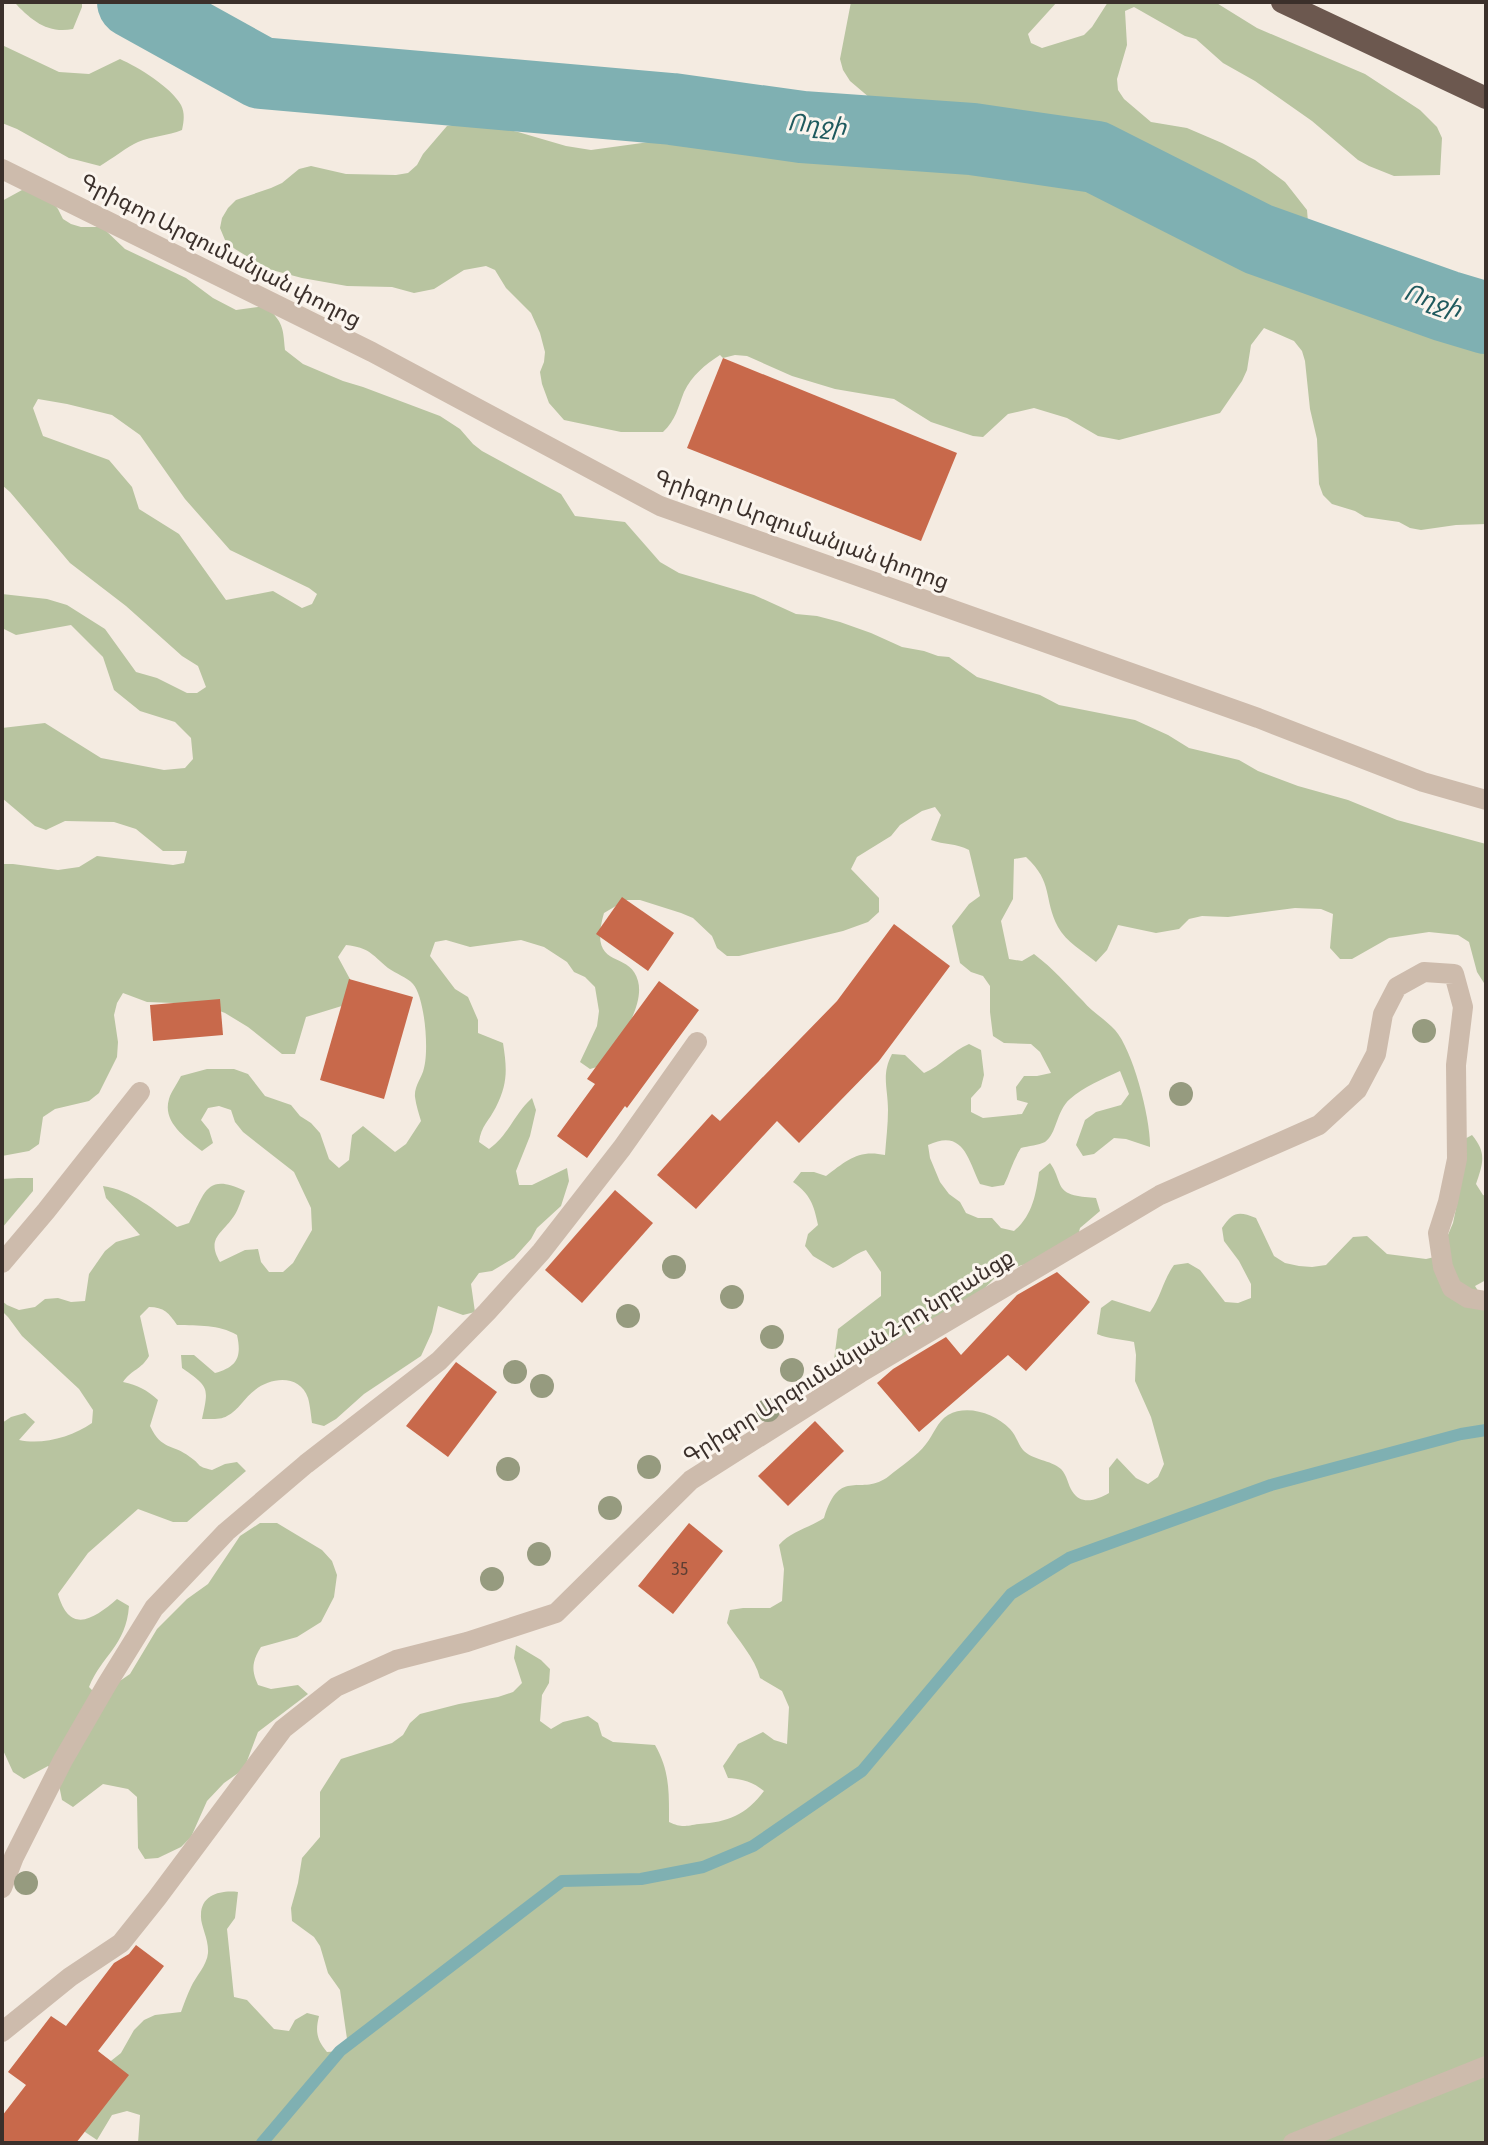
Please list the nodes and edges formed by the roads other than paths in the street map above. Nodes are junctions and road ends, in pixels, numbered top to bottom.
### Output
1 (1282, 2) edge
2 (1481, 96) edge
3 (2, 169) edge
4 (1486, 800) edge
5 (697, 1042) dead end
6 (140, 1092) dead end
7 (2, 1263) edge
8 (1486, 1301) edge
9 (2, 1888) edge
10 (2, 2032) edge
11 (1486, 2066) edge
12 (1293, 2143) edge

1 - 2 highway
3 - 4 street, Գրիգոր Արզումանյան փողոց
5 - 9 street
6 - 7 street
8 - 10 street, Գրիգոր Արզումանյան 2-րդ նրբանցք
11 - 12 street

